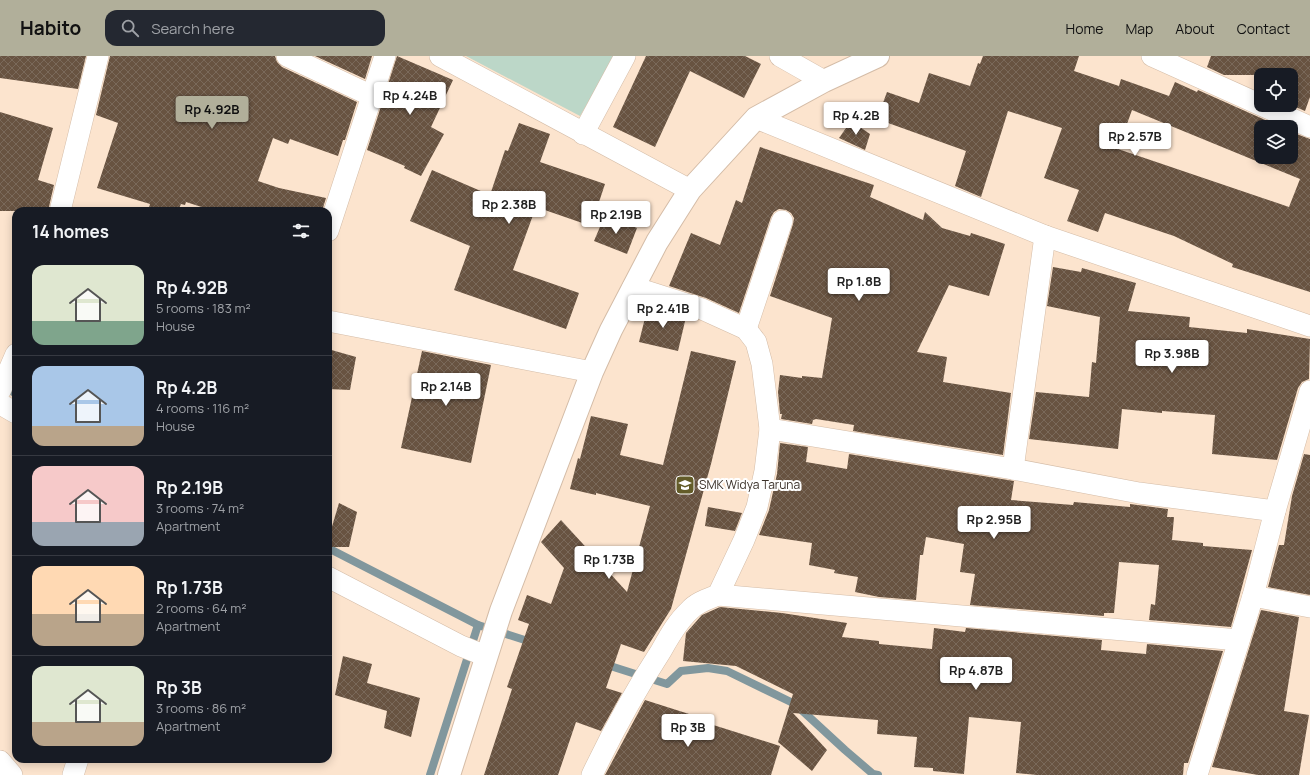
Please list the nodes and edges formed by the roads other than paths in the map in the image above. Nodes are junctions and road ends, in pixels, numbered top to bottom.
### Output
1 (98, 56) edge
2 (287, 56) edge
3 (385, 56) edge
4 (625, 56) edge
5 (780, 56) edge
6 (878, 56) edge
7 (1152, 56) edge
8 (451, 59) edge
9 (824, 81) junction
10 (372, 96) junction
11 (756, 118) junction
12 (1310, 127) edge
13 (583, 134) junction
14 (690, 190) junction
15 (61, 207) edge
16 (332, 220) edge
17 (782, 221) dead end
18 (1045, 236) junction
19 (634, 287) junction
20 (332, 321) edge
21 (1310, 326) edge
22 (746, 329) junction
23 (12, 364) edge
24 (592, 372) junction
25 (0, 391) edge
26 (1310, 391) edge
27 (0, 404) edge
28 (12, 411) edge
29 (770, 429) junction
30 (1013, 469) junction
31 (1275, 511) junction
32 (332, 579) edge
33 (718, 595) junction
34 (1253, 596) junction
35 (1310, 607) edge
36 (1239, 640) junction
37 (478, 650) junction
38 (0, 761) edge
39 (77, 763) edge
40 (12, 775) edge
41 (73, 775) edge
42 (449, 775) edge
43 (592, 775) edge
44 (1197, 775) edge

1 - 15 street
2 - 10 street
3 - 10 street
4 - 13 street
5 - 9 street
6 - 9 main road
7 - 12 street
8 - 13 street
9 - 11 main road
10 - 16 street
11 - 14 main road
11 - 18 street
13 - 14 street
14 - 19 main road
17 - 22 street
18 - 21 street
18 - 30 street
19 - 22 street
19 - 24 main road
20 - 24 street
22 - 29 street
23 - 25 street
24 - 37 main road
26 - 31 street
27 - 28 street
29 - 30 street
29 - 33 street
30 - 31 street
31 - 34 street
32 - 37 street
33 - 36 street
33 - 43 street
34 - 35 street
34 - 36 street
36 - 44 street
37 - 42 main road
38 - 40 street
39 - 41 street

